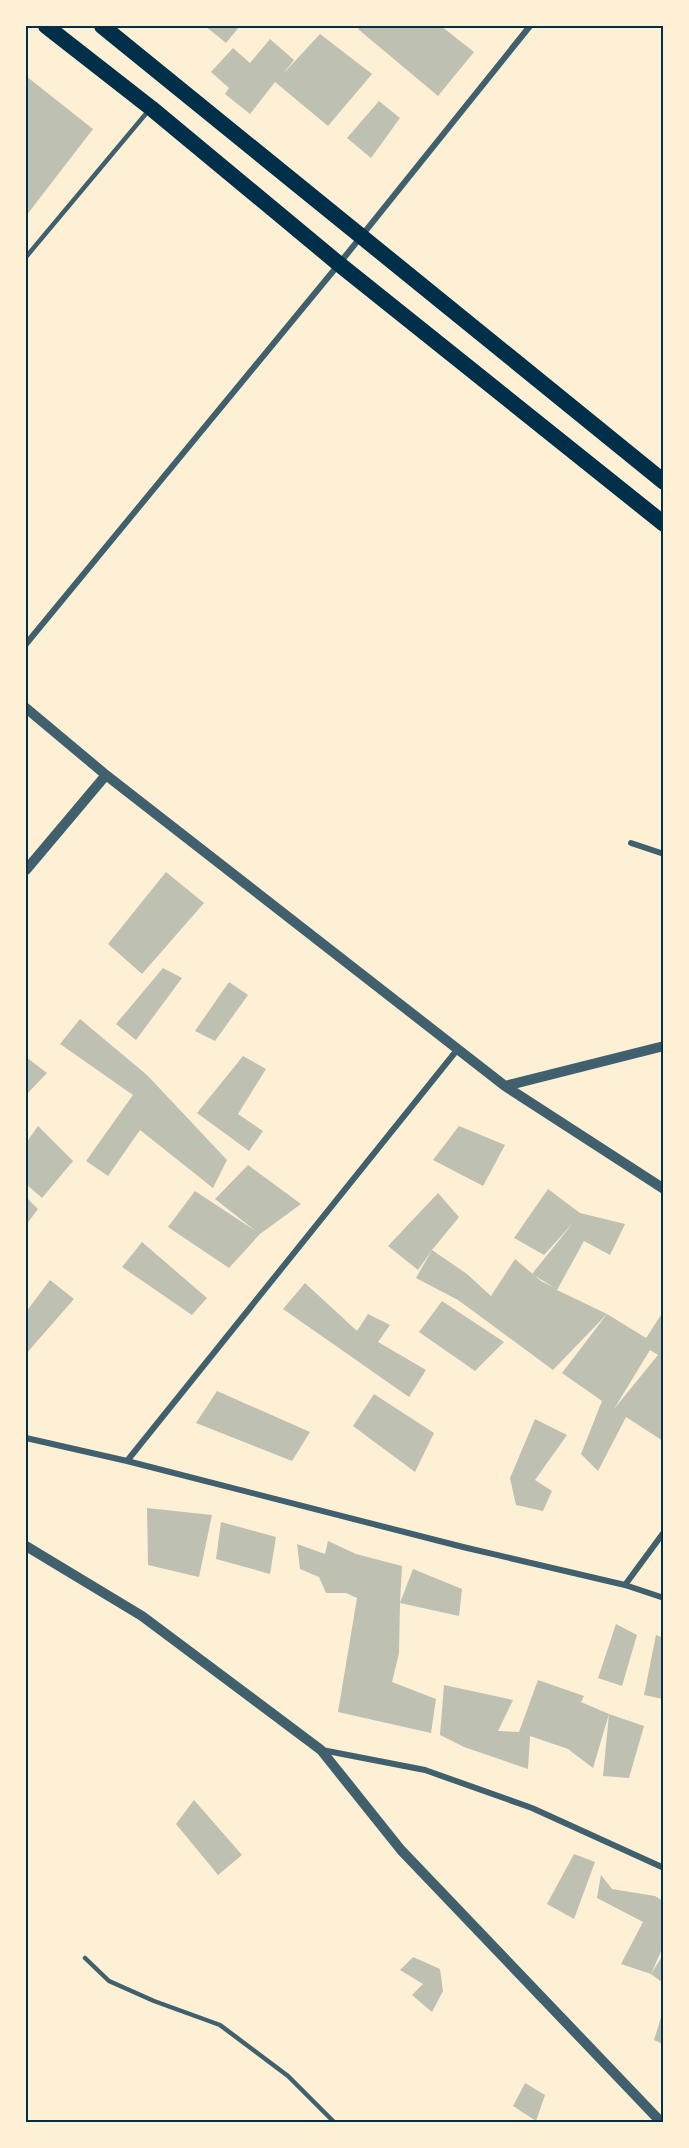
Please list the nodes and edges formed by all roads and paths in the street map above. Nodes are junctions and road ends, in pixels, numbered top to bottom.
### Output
1 (46, 26) edge
2 (102, 26) edge
3 (530, 26) edge
4 (151, 108) junction
5 (360, 237) junction
6 (26, 257) edge
7 (339, 264) junction
8 (663, 482) edge
9 (663, 524) edge
10 (26, 644) edge
11 (26, 708) edge
12 (106, 775) junction
13 (631, 843) dead end
14 (663, 855) edge
15 (26, 870) edge
16 (663, 1046) edge
17 (457, 1050) junction
18 (505, 1086) junction
19 (663, 1189) edge
20 (26, 1438) edge
21 (127, 1461) junction
22 (663, 1532) edge
23 (26, 1546) edge
24 (625, 1585) junction
25 (663, 1598) edge
26 (321, 1750) junction
27 (663, 1868) edge
28 (85, 1959) dead end
29 (334, 2122) edge
30 (661, 2122) edge

1 - 4 highway
2 - 5 highway
3 - 5 street
4 - 6 lane
4 - 7 highway
5 - 7 street
5 - 8 highway
7 - 9 highway
7 - 10 street
11 - 12 street
12 - 15 street
12 - 17 street
13 - 14 street
16 - 18 street
17 - 18 street
17 - 21 street
18 - 19 street
20 - 21 street
21 - 24 street
22 - 24 street
23 - 26 street
24 - 25 street
26 - 27 street
26 - 30 street
28 - 29 lane

